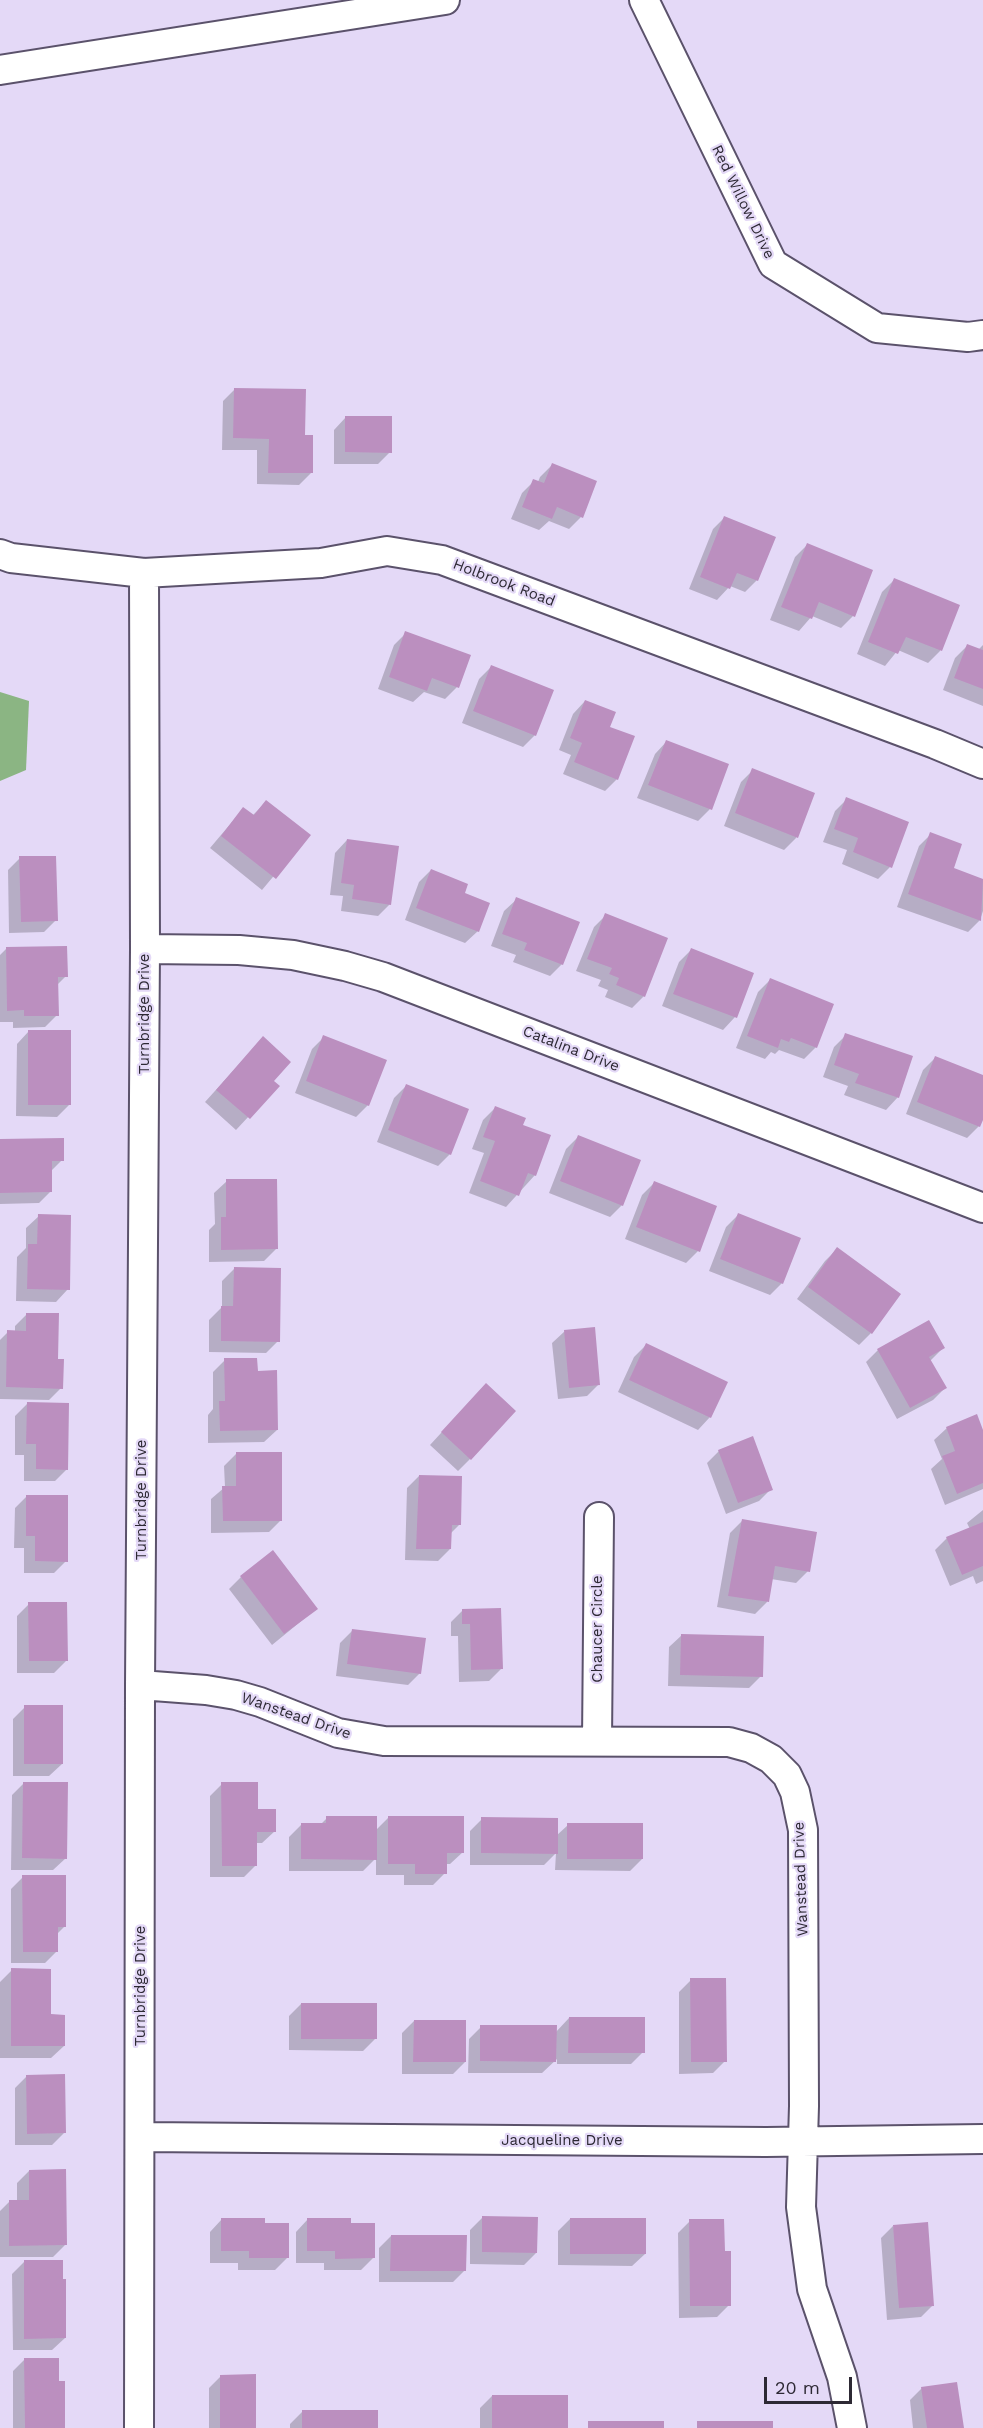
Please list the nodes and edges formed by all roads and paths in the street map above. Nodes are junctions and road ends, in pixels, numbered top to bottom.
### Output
1 (445, 0) edge
2 (644, 0) edge
3 (0, 70) edge
4 (983, 335) edge
5 (0, 554) edge
6 (144, 573) junction
7 (983, 764) edge
8 (145, 949) junction
9 (983, 1208) edge
10 (599, 1517) dead end
11 (140, 1685) junction
12 (597, 1741) junction
13 (141, 2137) junction
14 (983, 2139) edge
15 (802, 2141) junction
16 (139, 2428) edge
17 (852, 2428) edge

1 - 3 street
2 - 4 street, Red Willow Drive
5 - 6 street, Holbrook Road
6 - 7 street, Holbrook Road
6 - 8 street, Turnbridge Drive
8 - 9 street, Catalina Drive
8 - 11 street, Turnbridge Drive
10 - 12 street, Chaucer Circle
11 - 12 street, Wanstead Drive
11 - 13 street, Turnbridge Drive
12 - 15 street, Wanstead Drive
13 - 15 street, Jacqueline Drive
13 - 16 street, Turnbridge Drive
14 - 15 street, Jacqueline Drive
15 - 17 street, Wanstead Drive

